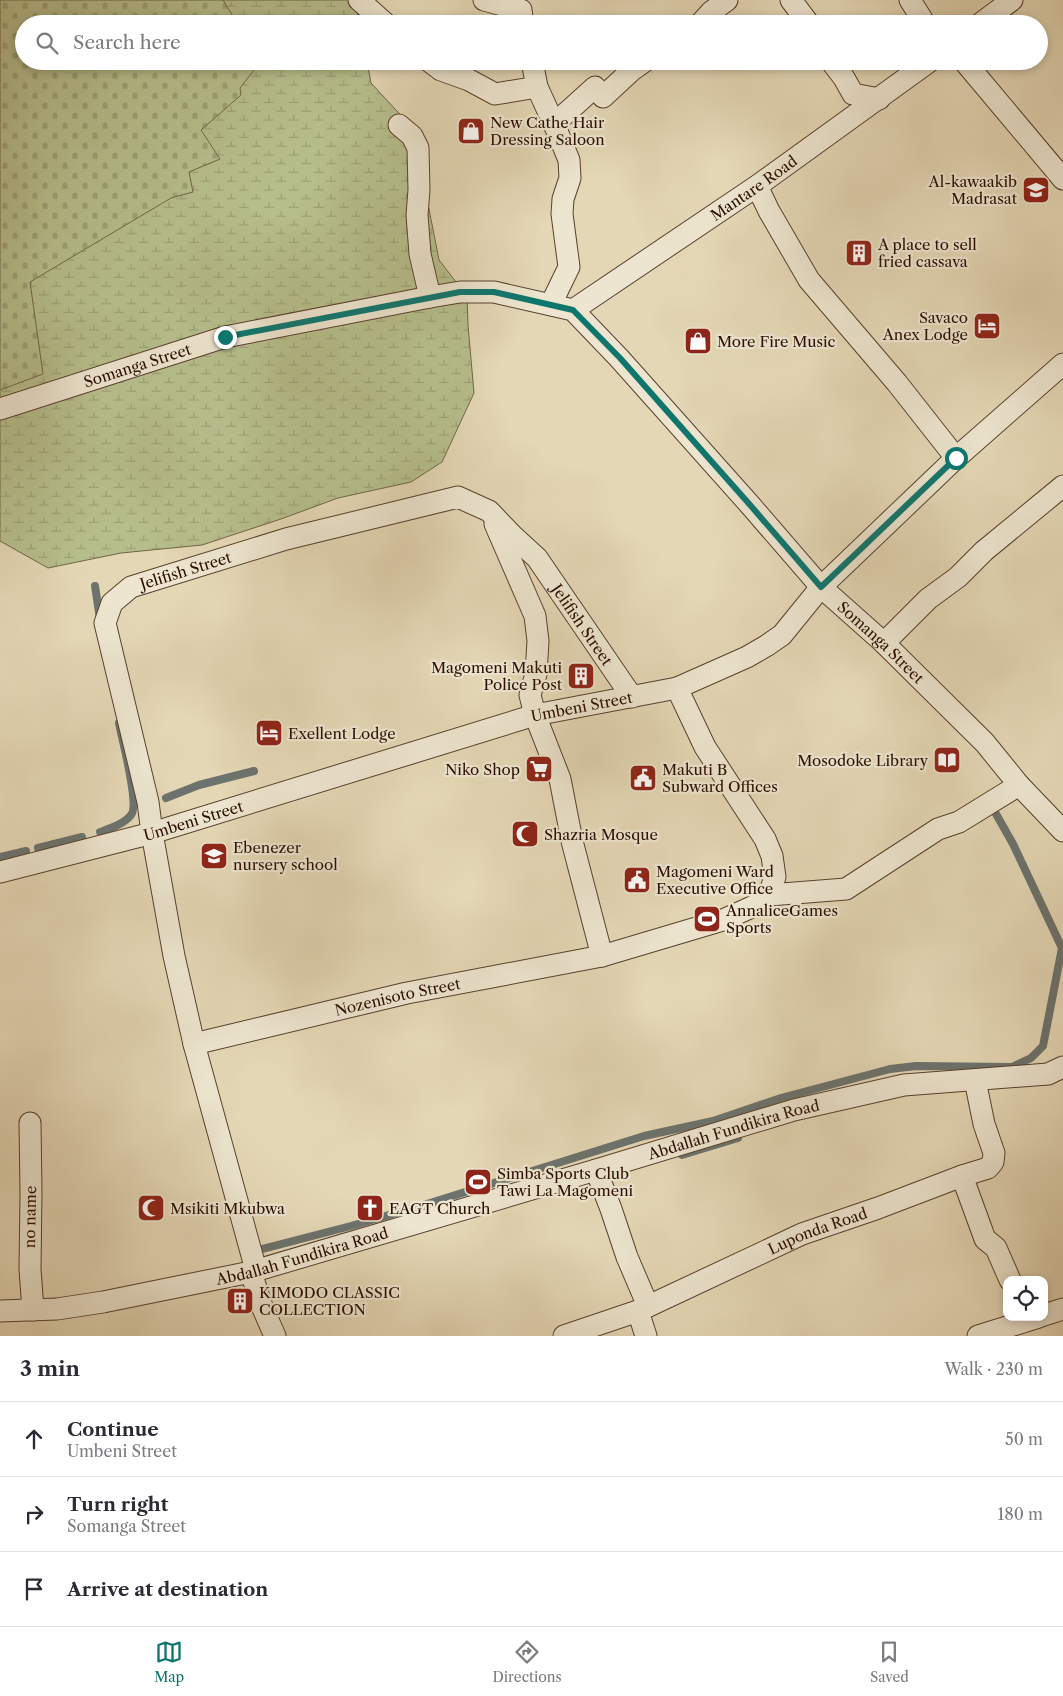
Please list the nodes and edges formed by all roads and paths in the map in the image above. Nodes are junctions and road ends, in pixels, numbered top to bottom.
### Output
1 (359, 0) edge
2 (484, 0) edge
3 (727, 0) edge
4 (791, 0) edge
5 (910, 0) edge
6 (1012, 0) edge
7 (376, 15) edge
8 (523, 15) edge
9 (708, 15) edge
10 (802, 15) edge
11 (919, 15) edge
12 (992, 15) edge
13 (441, 70) edge
14 (534, 70) edge
15 (632, 70) edge
16 (837, 70) edge
17 (918, 70) edge
18 (972, 70) edge
19 (537, 87) junction
20 (878, 99) junction
21 (554, 124) junction
22 (399, 125) dead end
23 (1063, 179) edge
24 (757, 186) junction
25 (430, 297) junction
26 (551, 304) junction
27 (573, 310) junction
28 (1063, 364) edge
29 (0, 409) edge
30 (956, 458) junction
31 (1063, 486) edge
32 (489, 511) junction
33 (821, 587) junction
34 (884, 643) junction
35 (677, 688) junction
36 (632, 697) junction
37 (536, 714) junction
38 (1019, 785) junction
39 (1063, 831) edge
40 (152, 833) junction
41 (0, 872) edge
42 (769, 895) junction
43 (602, 956) junction
44 (194, 1044) junction
45 (1063, 1070) edge
46 (976, 1080) junction
47 (30, 1123) dead end
48 (596, 1170) junction
49 (962, 1176) junction
50 (253, 1271) junction
51 (1008, 1276) edge
52 (643, 1308) junction
53 (1063, 1309) edge
54 (33, 1310) junction
55 (0, 1311) edge
56 (1048, 1314) edge
57 (1026, 1321) edge
58 (274, 1336) edge
59 (564, 1336) edge
60 (646, 1336) edge
61 (978, 1336) edge

1 - 7 street
2 - 8 street
3 - 9 street
4 - 10 street
5 - 11 street
6 - 12 street
13 - 19 street
14 - 19 street
15 - 21 street
16 - 20 street
17 - 20 street, Mantare Road
18 - 23 street
19 - 21 street
20 - 24 street, Mantare Road
21 - 26 street
22 - 25 street
24 - 27 street, Mantare Road
24 - 30 street
25 - 26 street, Somanga Street
25 - 29 street, Somanga Street
26 - 27 street, Somanga Street
27 - 33 street, Somanga Street
28 - 30 street, Umbeni Street
30 - 33 street, Umbeni Street
31 - 34 street
32 - 36 street, Jelifish Street
32 - 37 street
32 - 40 street, Jelifish Street
33 - 34 street, Somanga Street
33 - 35 street, Umbeni Street
34 - 38 street, Somanga Street
35 - 36 street, Umbeni Street
35 - 42 street
36 - 37 street, Umbeni Street
37 - 40 street, Umbeni Street
37 - 43 street
38 - 39 street, Somanga Street
38 - 42 street
40 - 41 street, Umbeni Street
40 - 44 street
42 - 43 street, Nozenisoto Street
43 - 44 street, Nozenisoto Street
44 - 50 street
45 - 46 street, Abdallah Fundikira Road
46 - 48 street, Abdallah Fundikira Road
46 - 49 street, Luponda Road
47 - 54 street, no name
48 - 50 street, Abdallah Fundikira Road
48 - 52 street
49 - 51 street
49 - 52 street, Luponda Road
50 - 54 street, Abdallah Fundikira Road
50 - 58 street
52 - 59 street, Luponda Road
52 - 60 street
53 - 56 street
54 - 55 street, Abdallah Fundikira Road
57 - 61 street

